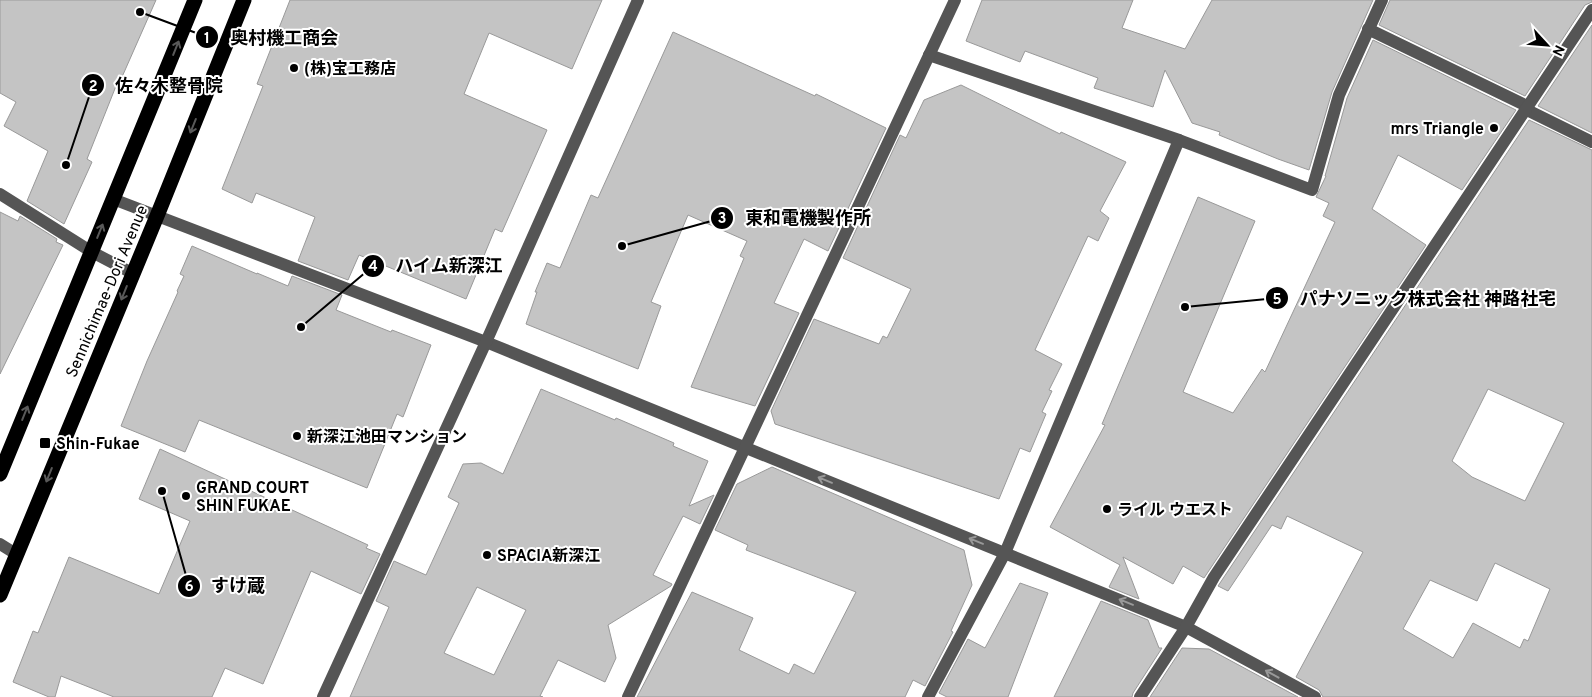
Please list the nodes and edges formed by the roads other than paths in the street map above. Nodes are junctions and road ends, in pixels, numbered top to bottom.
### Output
1 (195, 0) edge
2 (244, 0) edge
3 (638, 0) edge
4 (955, 0) edge
5 (1382, 0) edge
6 (1592, 10) edge
7 (1368, 29) junction
8 (929, 55) junction
9 (1526, 108) junction
10 (1179, 140) junction
11 (1592, 142) edge
12 (0, 194) edge
13 (113, 199) junction
14 (157, 216) junction
15 (92, 252) junction
16 (132, 273) junction
17 (486, 342) junction
18 (746, 448) junction
19 (0, 474) edge
20 (0, 544) edge
21 (1005, 553) junction
22 (16, 554) junction
23 (0, 595) edge
24 (1186, 627) junction
25 (323, 697) edge
26 (628, 697) edge
27 (928, 697) edge
28 (1140, 697) edge
29 (1315, 697) edge

13 -> 1 highway, Sennichimae-Dori Avenue
2 -> 14 highway, Sennichimae-Dori Avenue
3 - 17 street
4 - 8 street
5 - 7 street
6 - 9 street
7 - 9 street
7 - 10 street
8 - 10 street
8 - 18 street
9 - 11 street
9 - 24 street
10 - 21 street
12 - 15 street
13 - 14 street
15 -> 13 highway, Sennichimae-Dori Avenue
14 - 16 highway, Sennichimae-Dori Avenue
14 - 17 street
15 - 16 street
19 -> 15 highway, Sennichimae-Dori Avenue
16 -> 22 highway, Sennichimae-Dori Avenue
17 - 18 street
17 - 25 street
21 -> 18 street
18 - 26 street
20 - 22 street
24 -> 21 street
21 - 27 street
22 - 23 highway, Sennichimae-Dori Avenue
24 - 28 street
29 -> 24 street

